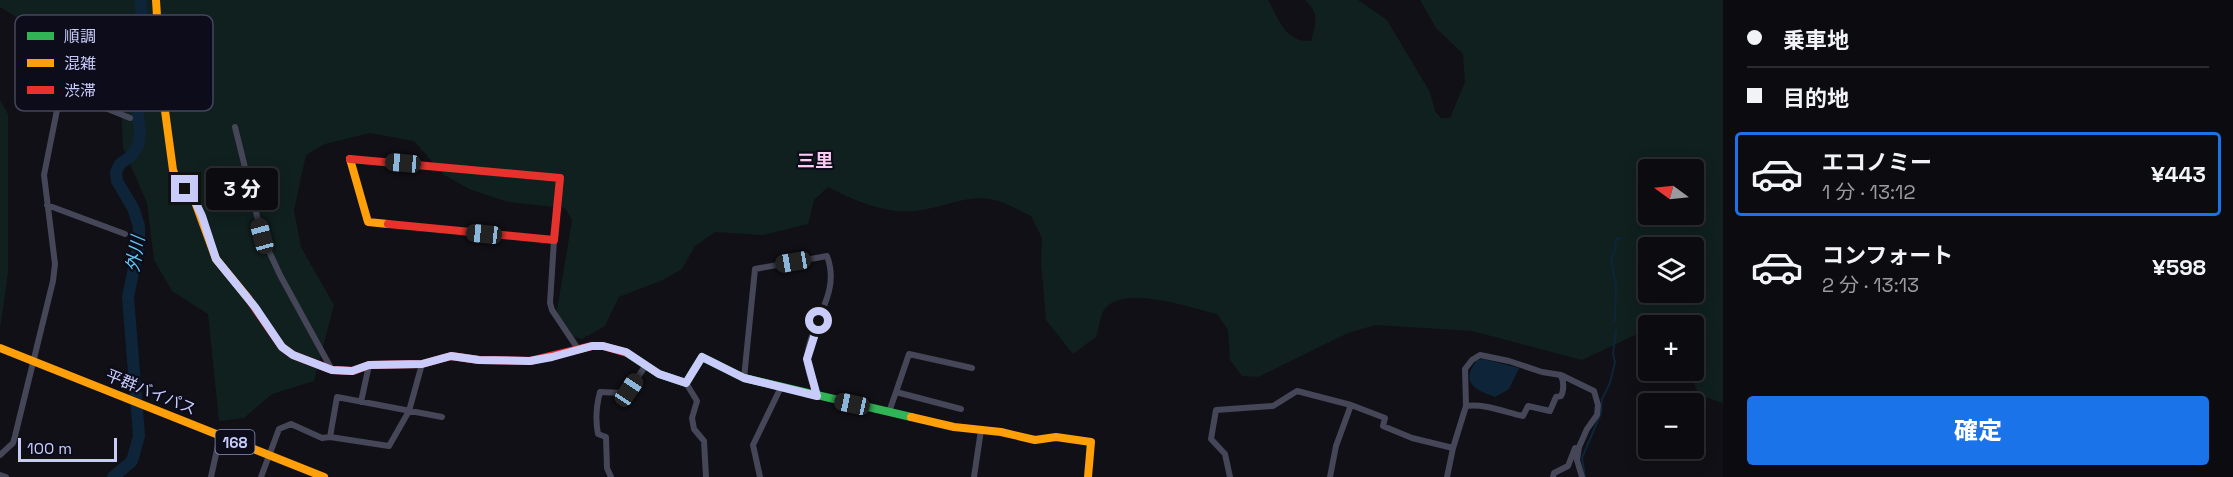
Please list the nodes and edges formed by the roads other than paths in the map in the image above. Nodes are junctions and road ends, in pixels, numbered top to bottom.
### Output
1 (156, 0) edge
2 (157, 15) edge
3 (57, 111) edge
4 (113, 111) edge
5 (165, 111) edge
6 (130, 118) dead end
7 (235, 127) dead end
8 (47, 205) junction
9 (125, 234) dead end
10 (554, 240) junction
11 (0, 348) edge
12 (578, 349) junction
13 (33, 361) junction
14 (422, 364) junction
15 (369, 365) junction
16 (646, 365) junction
17 (972, 368) dead end
18 (332, 370) junction
19 (1561, 375) junction
20 (744, 378) junction
21 (686, 383) junction
22 (781, 387) junction
23 (896, 392) junction
24 (817, 396) junction
25 (361, 402) junction
26 (1351, 405) junction
27 (1466, 406) junction
28 (962, 409) dead end
29 (409, 411) junction
30 (889, 412) junction
31 (442, 417) dead end
32 (981, 430) junction
33 (220, 436) junction
34 (330, 437) junction
35 (1453, 448) junction
36 (1575, 448) dead end
37 (0, 455) edge
38 (269, 455) junction
39 (0, 475) edge
40 (6, 477) edge
41 (210, 477) edge
42 (261, 477) edge
43 (324, 477) edge
44 (611, 477) edge
45 (706, 477) edge
46 (760, 477) edge
47 (974, 477) edge
48 (1088, 477) edge
49 (1230, 477) edge
50 (1330, 477) edge
51 (1447, 477) edge
52 (1552, 477) edge
53 (1582, 477) edge

1 - 2 main road
3 - 8 street
4 - 6 street
5 - 18 main road
7 - 18 street
8 - 9 street
8 - 13 street
10 - 10 main road
10 - 12 street
11 - 13 main road, 平群バイパス / 168
12 - 14 main road
12 - 16 main road
13 - 33 main road, 平群バイパス / 168
13 - 37 street
14 - 15 main road
14 - 29 street
15 - 18 main road
15 - 25 street
16 - 21 main road
16 - 44 street
17 - 23 street
19 - 27 street
19 - 27 street
19 - 53 street
20 - 21 main road
20 - 22 main road
20 - 24 street
21 - 45 street
22 - 24 main road
22 - 46 street
23 - 28 street
23 - 30 street
24 - 30 main road
25 - 29 street
25 - 34 street
26 - 35 street
26 - 49 street
26 - 50 street
27 - 35 street
29 - 31 street
29 - 34 street
30 - 32 main road
32 - 47 street
32 - 48 main road
33 - 38 main road, 平群バイパス / 168
33 - 41 street
34 - 38 street
35 - 51 street
36 - 52 street
38 - 42 street
38 - 43 main road, 平群バイパス / 168
39 - 40 street

